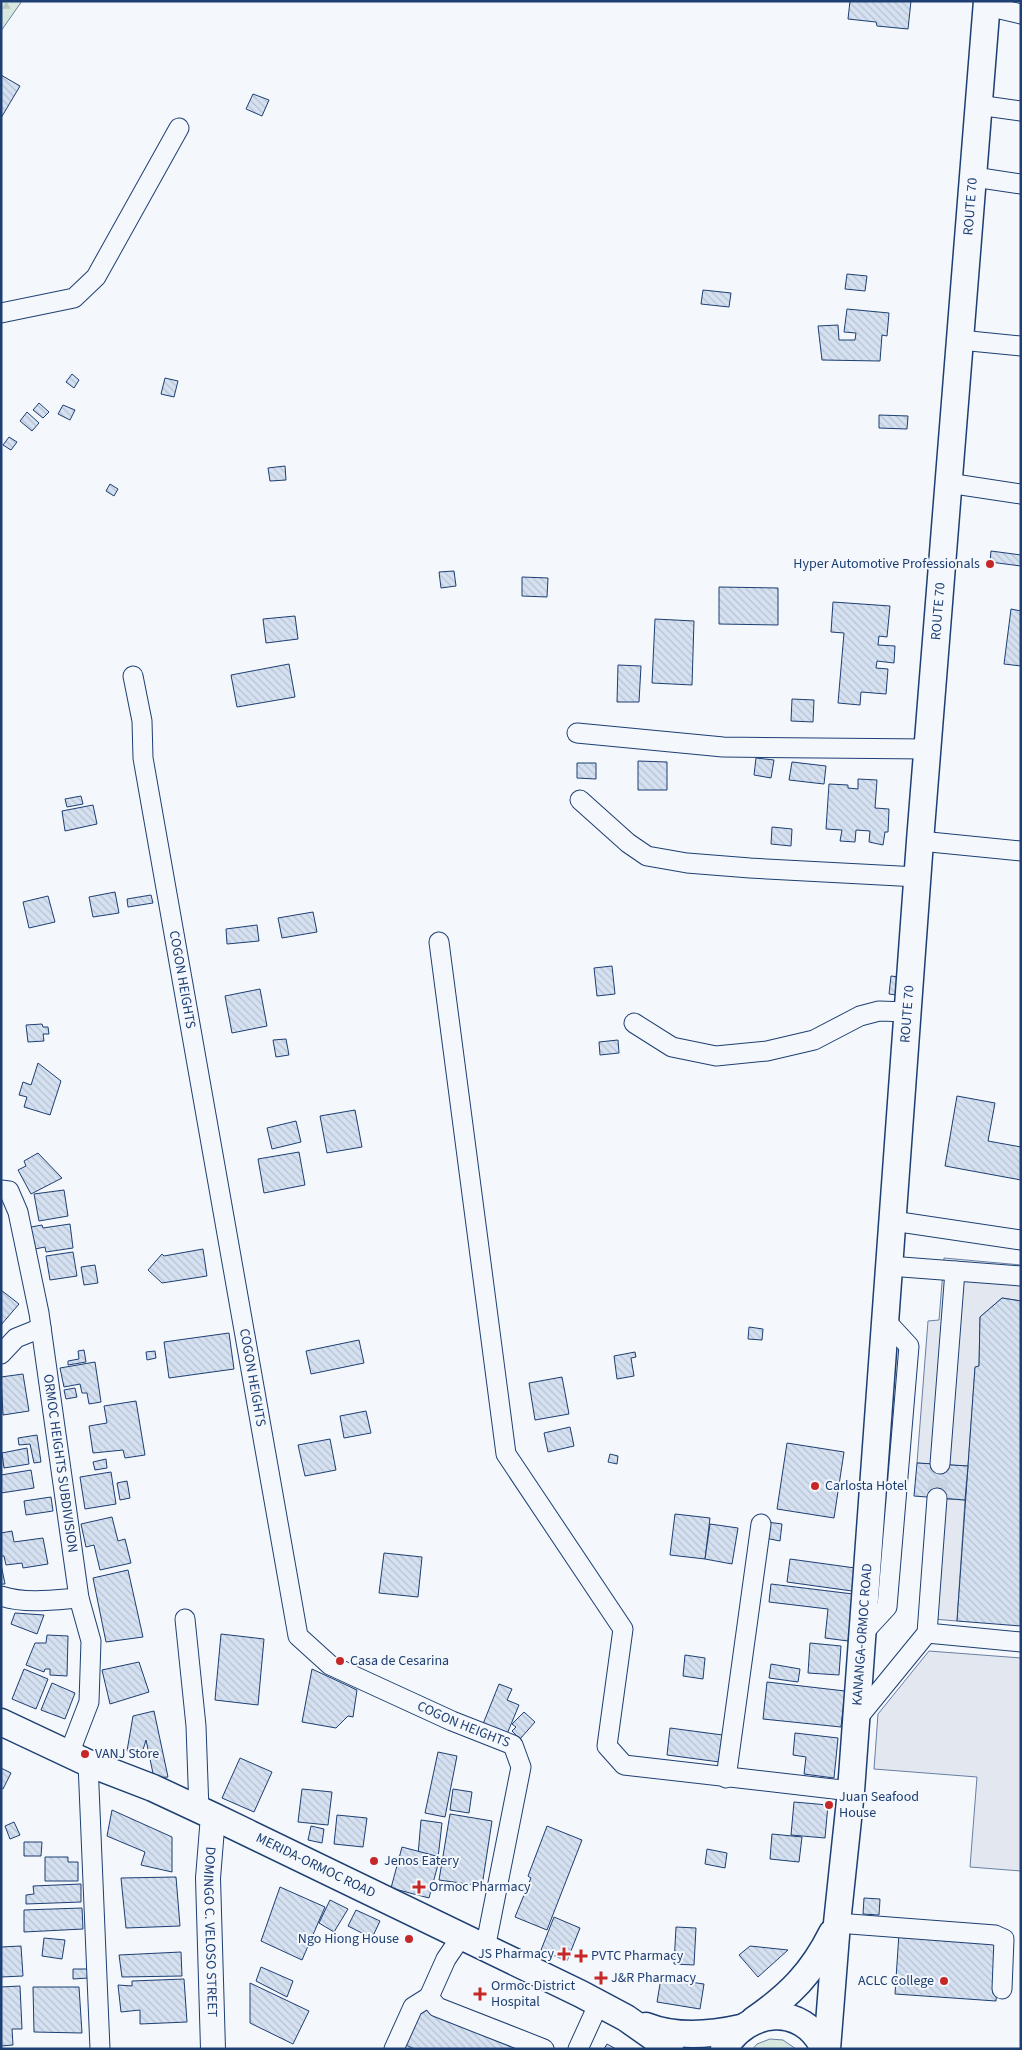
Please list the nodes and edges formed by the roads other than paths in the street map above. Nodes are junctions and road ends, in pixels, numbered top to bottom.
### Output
1 (987, 4) edge
2 (1021, 14) edge
3 (978, 106) junction
4 (1021, 111) edge
5 (179, 128) dead end
6 (974, 177) junction
7 (1021, 184) edge
8 (1, 313) edge
9 (960, 340) junction
10 (1021, 346) edge
11 (948, 483) junction
12 (1021, 494) edge
13 (134, 676) dead end
14 (577, 733) dead end
15 (928, 749) junction
16 (580, 800) dead end
17 (920, 842) junction
18 (1021, 851) edge
19 (918, 877) junction
20 (439, 942) dead end
21 (908, 1012) junction
22 (634, 1023) dead end
23 (1, 1190) edge
24 (892, 1220) junction
25 (1021, 1240) edge
26 (889, 1266) junction
27 (955, 1271) junction
28 (1021, 1276) edge
29 (41, 1328) junction
30 (1, 1354) edge
31 (940, 1464) tunnel mouth
32 (937, 1498) tunnel mouth
33 (761, 1524) dead end
34 (1, 1596) edge
35 (79, 1598) junction
36 (185, 1618) dead end
37 (927, 1633) junction
38 (1021, 1642) edge
39 (856, 1720) junction
40 (1, 1722) edge
41 (78, 1758) junction
42 (726, 1778) junction
43 (851, 1791) junction
44 (206, 1813) junction
45 (837, 1924) junction
46 (460, 1937) junction
47 (485, 1949) junction
48 (1002, 1989) dead end
49 (429, 1996) junction
50 (599, 2003) junction
51 (626, 2018) junction
52 (747, 2024) junction
53 (100, 2049) edge
54 (214, 2049) edge
55 (394, 2049) edge
56 (544, 2049) edge
57 (578, 2049) edge
58 (670, 2049) edge
59 (724, 2049) edge
60 (826, 2049) edge

1 - 2 street
1 - 3 highway, ROUTE 70
3 - 4 street
3 - 6 highway, ROUTE 70
5 - 8 street
6 - 7 street
6 - 9 highway, ROUTE 70
9 - 10 street
9 - 11 highway, ROUTE 70
11 - 12 street
11 - 15 highway, ROUTE 70
13 - 47 street, COGON HEIGHTS
14 - 15 street
15 - 17 highway, ROUTE 70
16 - 19 street
17 - 18 street
17 - 19 highway, ROUTE 70
19 - 21 highway, ROUTE 70
20 - 42 street
21 - 22 street
21 - 24 highway, ROUTE 70
23 - 29 street, ORMOC HEIGHTS SUBDIVISION
24 - 25 street
24 - 26 highway, KANANGA-ORMOC ROAD
26 - 27 street
26 - 39 highway, KANANGA-ORMOC ROAD
27 - 28 street
27 - 31 street
29 - 30 street
29 - 35 street, ORMOC HEIGHTS SUBDIVISION
32 - 37 street
33 - 42 street
34 - 35 street
35 - 41 street, ORMOC HEIGHTS SUBDIVISION
36 - 44 street
37 - 38 street
37 - 39 street
39 - 43 highway, KANANGA-ORMOC ROAD
40 - 41 highway, MERIDA-ORMOC ROAD
41 - 44 highway, MERIDA-ORMOC ROAD
41 - 53 street
42 - 43 street
43 - 45 highway, KANANGA-ORMOC ROAD
44 - 46 highway, MERIDA-ORMOC ROAD
44 - 54 main road, DOMINGO C. VELOSO STREET
45 - 48 street
45 - 52 highway
45 - 60 highway, KANANGA-ORMOC ROAD
46 - 47 highway, MERIDA-ORMOC ROAD
46 - 49 street
47 - 50 highway, MERIDA-ORMOC ROAD
49 - 55 street
49 - 56 street
50 - 51 highway, MERIDA-ORMOC ROAD
50 - 57 street
51 - 52 highway, MERIDA-ORMOC ROAD
51 - 58 highway, MERIDA-ORMOC ROAD
52 - 59 highway
52 - 60 highway, MERIDA-ORMOC ROAD

